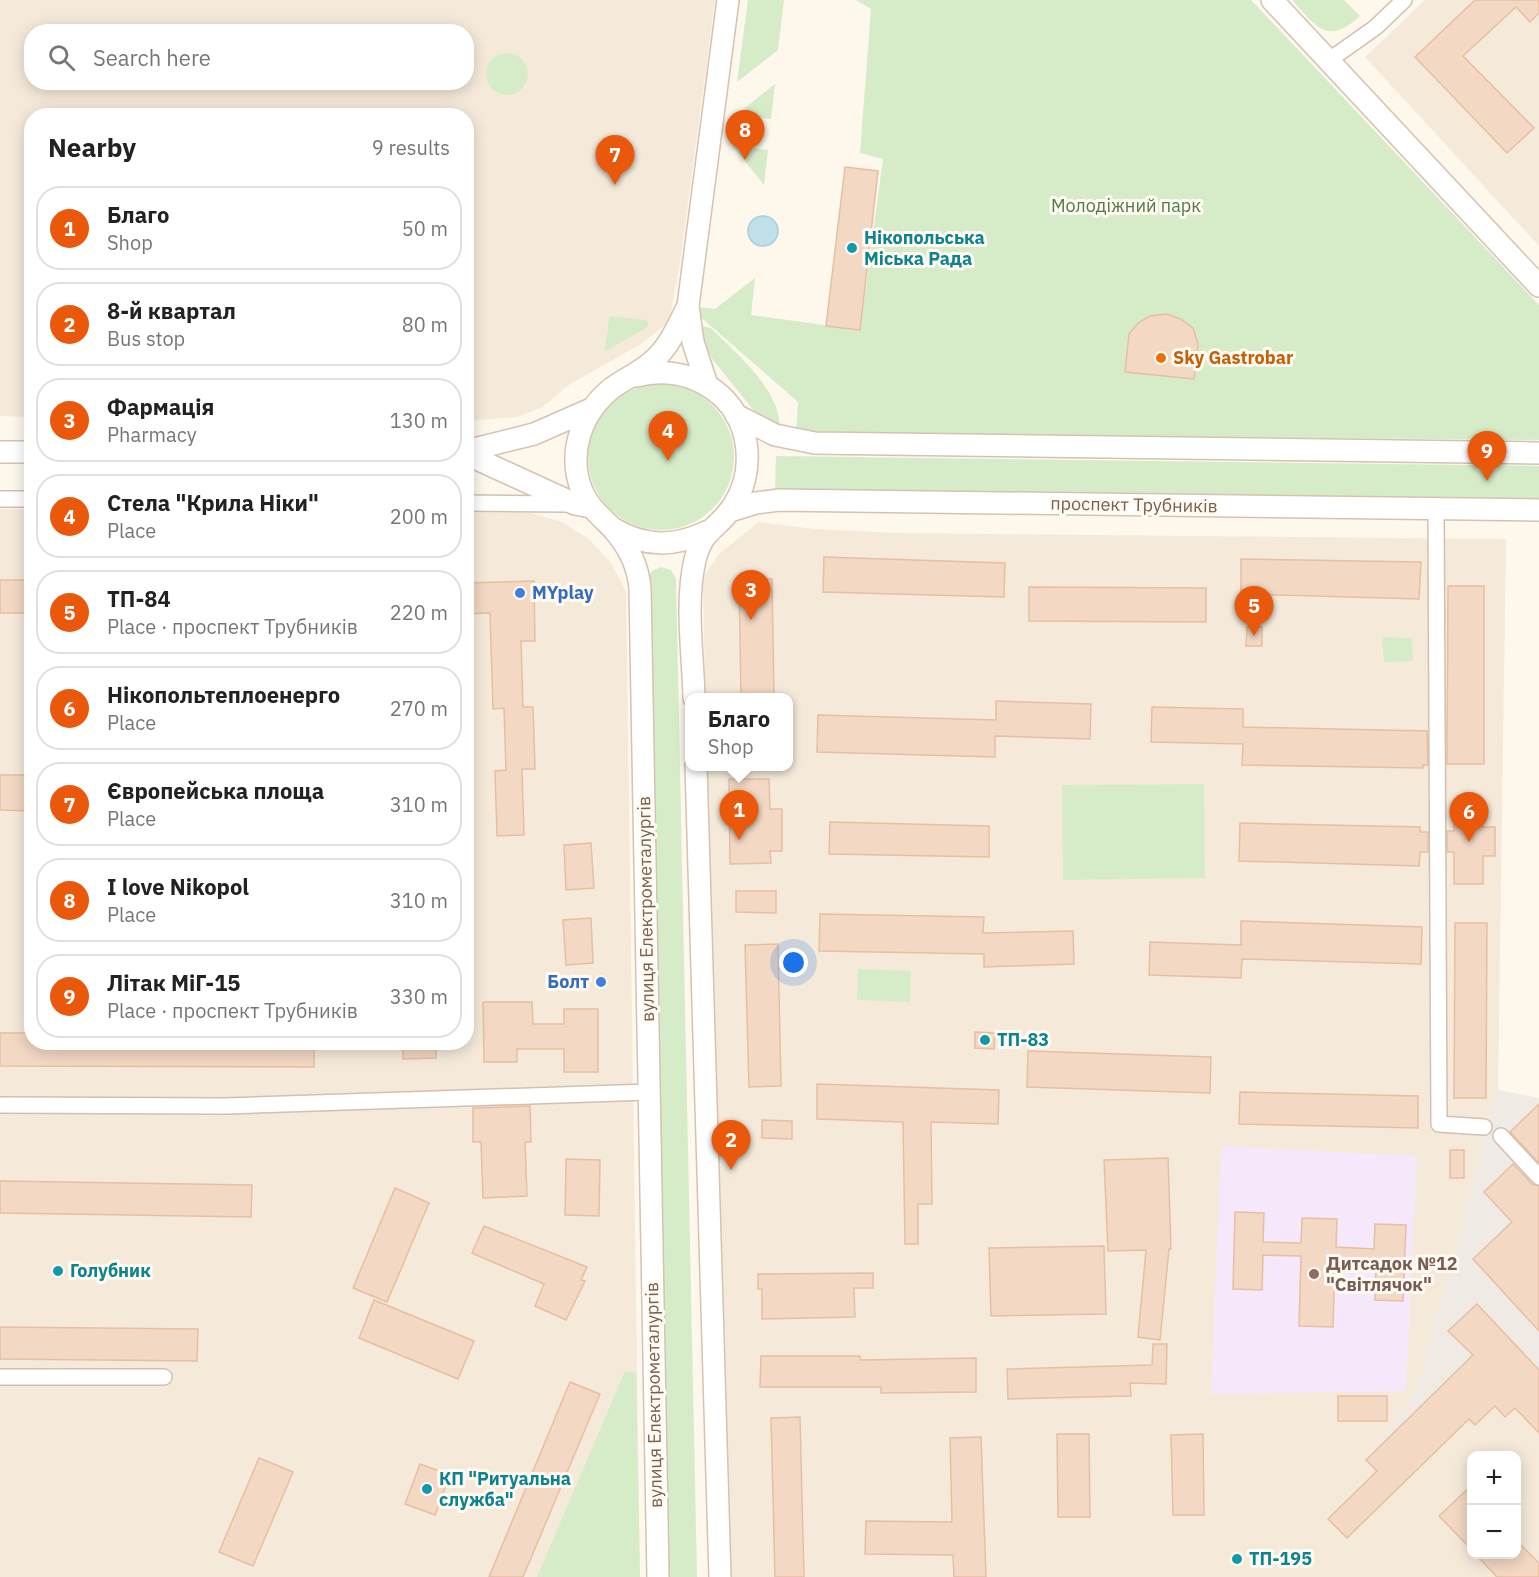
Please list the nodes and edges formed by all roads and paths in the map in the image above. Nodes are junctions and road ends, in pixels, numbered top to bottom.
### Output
1 (728, 0) edge
2 (1272, 0) edge
3 (1404, 0) edge
4 (1328, 61) junction
5 (1539, 286) edge
6 (688, 306) junction
7 (635, 376) junction
8 (707, 385) junction
9 (591, 409) junction
10 (736, 415) junction
11 (474, 450) edge
12 (0, 452) edge
13 (24, 452) edge
14 (1539, 453) edge
15 (474, 456) edge
16 (0, 499) edge
17 (24, 499) edge
18 (474, 503) edge
19 (583, 506) junction
20 (1436, 508) junction
21 (1539, 510) edge
22 (730, 511) junction
23 (613, 529) junction
24 (706, 532) junction
25 (694, 693) edge
26 (696, 771) edge
27 (649, 1092) junction
28 (0, 1105) edge
29 (1484, 1127) dead end
30 (1501, 1136) dead end
31 (1539, 1177) edge
32 (0, 1377) edge
33 (164, 1377) dead end
34 (658, 1577) edge
35 (720, 1577) edge

1 - 6 main road, вулиця Електрометалургів
2 - 4 main road
3 - 4 street
4 - 5 main road
6 - 7 main road, вулиця Електрометалургів
6 - 8 main road, вулиця Електрометалургів
7 - 8 main road
7 - 9 main road, вулиця Електрометалургів
8 - 10 main road, вулиця Електрометалургів
9 - 11 main road
9 - 19 main road, вулиця Електрометалургів
10 - 14 main road
10 - 22 main road, вулиця Електрометалургів
12 - 13 main road
15 - 19 main road
16 - 17 street
18 - 19 street
19 - 23 main road, вулиця Електрометалургів
20 - 21 main road, проспект Трубників
20 - 22 main road, проспект Трубників
20 - 29 street
22 - 24 main road, вулиця Електрометалургів
23 - 24 main road
23 - 27 main road, вулиця Електрометалургів
24 - 25 main road, вулиця Електрометалургів
26 - 35 main road
27 - 28 street
27 - 34 main road, вулиця Електрометалургів
30 - 31 street
32 - 33 street

